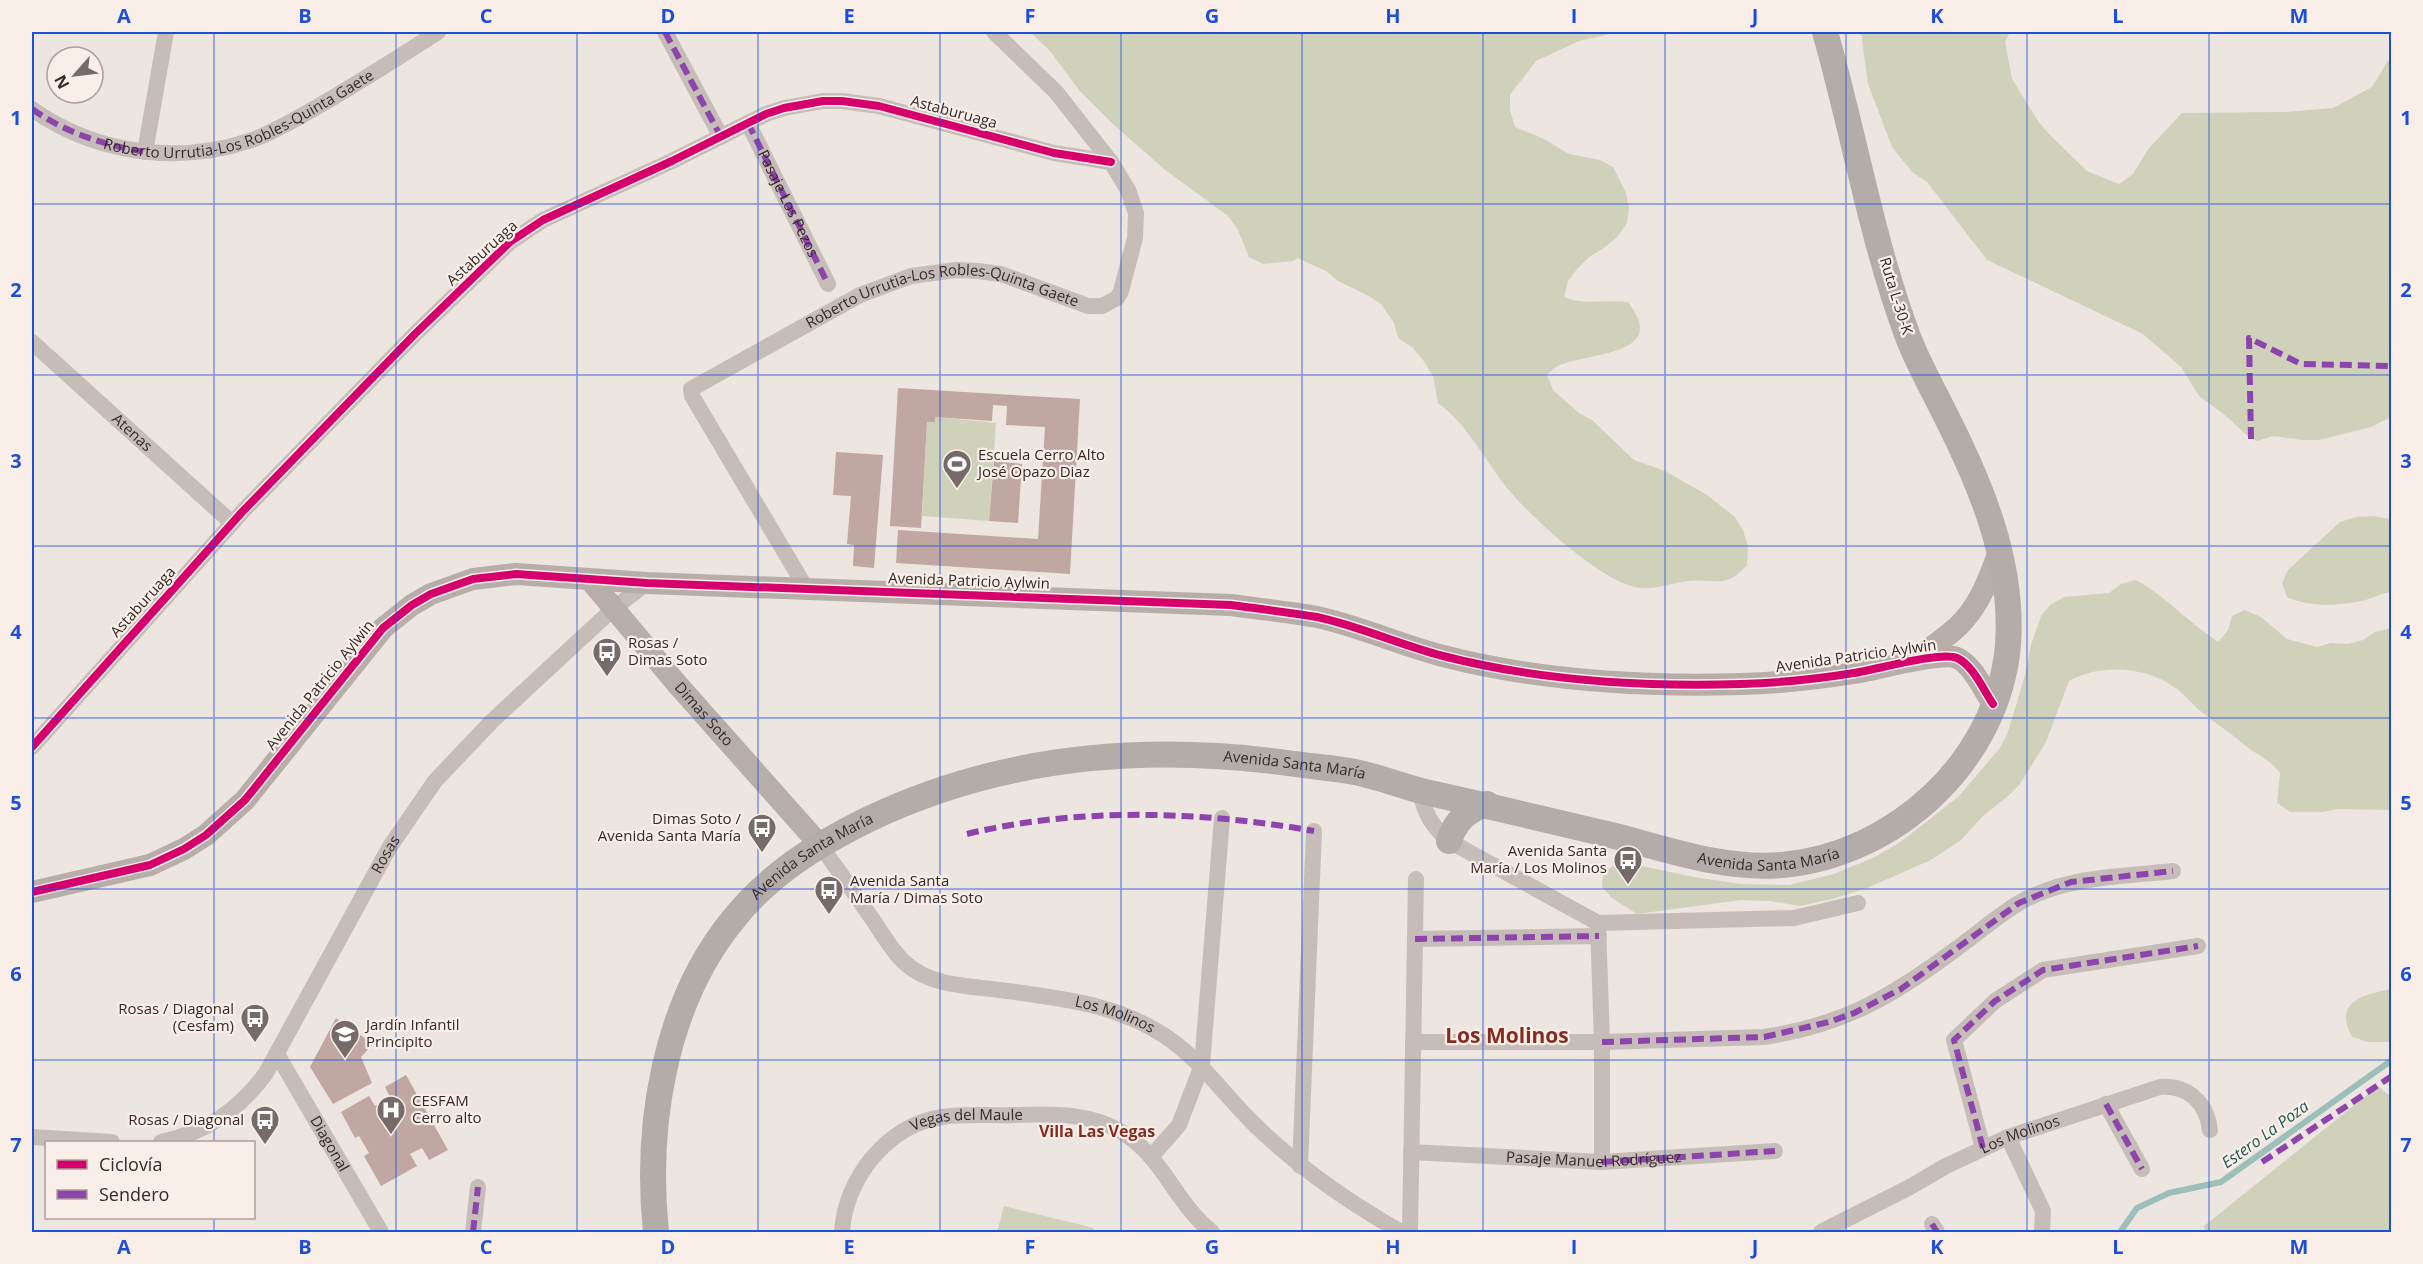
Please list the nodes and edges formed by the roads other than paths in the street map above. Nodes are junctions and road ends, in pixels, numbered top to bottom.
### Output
1 (166, 32) edge
2 (438, 32) edge
3 (665, 32) edge
4 (994, 32) edge
5 (1825, 32) edge
6 (32, 108) edge
7 (748, 123) junction
8 (721, 137) junction
9 (145, 152) junction
10 (1111, 162) junction
11 (828, 284) dead end
12 (32, 342) edge
13 (232, 523) junction
14 (2000, 549) junction
15 (591, 580) junction
16 (647, 583) junction
17 (806, 588) junction
18 (613, 609) junction
19 (1907, 664) junction
20 (1993, 704) junction
21 (32, 747) edge
22 (1420, 790) junction
23 (1487, 804) junction
24 (1222, 818) dead end
25 (1314, 831) dead end
26 (1449, 841) junction
27 (820, 845) junction
28 (2173, 871) dead end
29 (1416, 879) dead end
30 (32, 892) edge
31 (1858, 903) dead end
32 (1598, 930) junction
33 (1415, 939) junction
34 (2198, 946) dead end
35 (1413, 1042) junction
36 (1602, 1042) junction
37 (277, 1054) junction
38 (1202, 1065) junction
39 (2106, 1104) junction
40 (2210, 1130) dead end
41 (32, 1137) edge
42 (2008, 1137) junction
43 (85, 1141) edge
44 (167, 1141) edge
45 (1983, 1148) junction
46 (1775, 1151) dead end
47 (1411, 1152) junction
48 (1151, 1157) junction
49 (1602, 1162) junction
50 (1300, 1166) junction
51 (2142, 1169) dead end
52 (478, 1187) dead end
53 (1202, 1229) edge
54 (381, 1233) edge
55 (473, 1233) edge
56 (656, 1233) edge
57 (842, 1233) edge
58 (1401, 1233) edge
59 (1410, 1233) edge
60 (1821, 1233) edge
61 (2042, 1233) edge

1 - 9 street
2 - 9 street, Roberto Urrutia-Los Robles-Quinta Gaete
3 - 8 street
4 - 10 street, Roberto Urrutia-Los Robles-Quinta Gaete
5 - 14 main road, Ruta L-30-K
6 - 9 street, Roberto Urrutia-Los Robles-Quinta Gaete
7 - 8 street, Astaburuaga
7 - 10 street, Astaburuaga
7 - 11 street, Pasaje Los Pezos
8 - 13 street, Astaburuaga
10 - 17 street, Roberto Urrutia-Los Robles-Quinta Gaete
12 - 13 street, Atenas
13 - 21 street, Astaburuaga
14 - 19 street, Avenida Patricio Aylwin
14 - 20 main road, Avenida Santa María
15 - 16 street, Avenida Patricio Aylwin
15 - 18 street, Dimas Soto
15 - 30 street, Avenida Patricio Aylwin
16 - 17 street, Avenida Patricio Aylwin
16 - 18 street, Rosas
17 - 19 street, Avenida Patricio Aylwin
18 - 27 street, Dimas Soto
18 - 37 street, Rosas
19 - 20 street, Avenida Patricio Aylwin
20 - 23 main road, Avenida Santa María
22 - 23 main road, Avenida Santa María
22 - 26 street
22 - 27 main road, Avenida Santa María
23 - 26 main road
24 - 38 street
25 - 50 street
26 - 32 street
27 - 38 street, Los Molinos
27 - 56 main road, Avenida Santa María
28 - 36 street
29 - 33 street
31 - 32 street
32 - 33 street
32 - 36 street
33 - 35 street
34 - 45 street
35 - 36 street
35 - 47 street
36 - 49 street
37 - 44 street, Rosas
37 - 54 street, Diagonal
38 - 48 street
38 - 50 street, Los Molinos
39 - 40 street, Los Molinos
39 - 42 street, Los Molinos
39 - 51 street
41 - 43 street
42 - 45 street, Los Molinos
42 - 61 street
45 - 60 street, Los Molinos
46 - 49 street, Pasaje Manuel Rodríguez
47 - 49 street, Pasaje Manuel Rodríguez
47 - 59 street
48 - 53 street, Vegas del Maule
48 - 57 street, Vegas del Maule
50 - 58 street, Los Molinos
52 - 55 street

